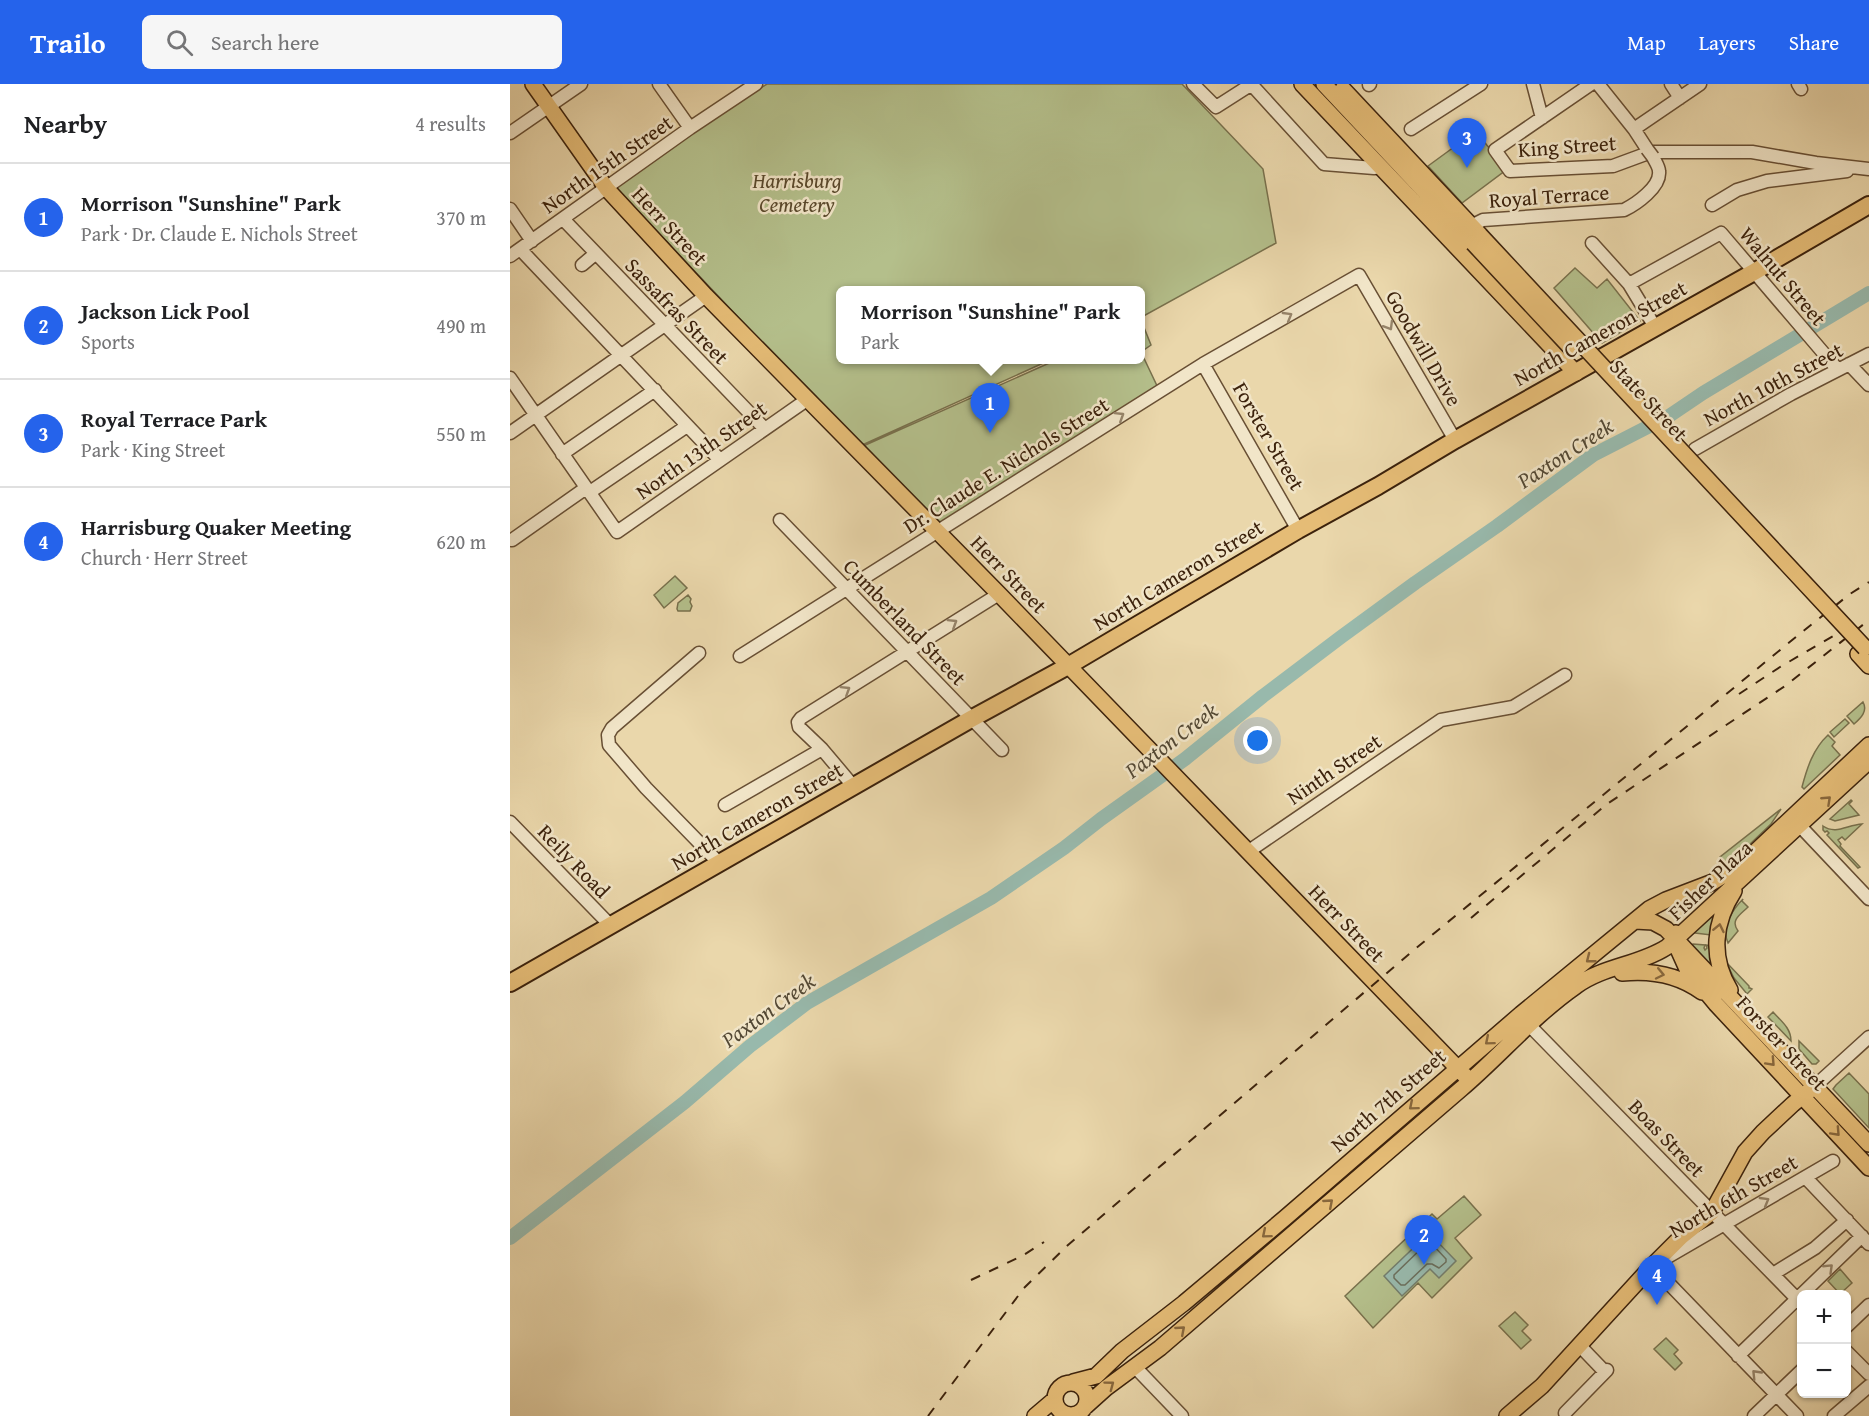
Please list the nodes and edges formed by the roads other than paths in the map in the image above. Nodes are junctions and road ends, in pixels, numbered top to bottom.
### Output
1 (533, 84) edge
2 (581, 84) edge
3 (659, 84) edge
4 (756, 84) edge
5 (1193, 84) edge
6 (1251, 84) edge
7 (1302, 84) edge
8 (1324, 84) edge
9 (1339, 84) edge
10 (1533, 84) edge
11 (1591, 84) edge
12 (1598, 84) edge
13 (1671, 84) edge
14 (1700, 84) edge
15 (1477, 85) edge
16 (1680, 98) junction
17 (549, 106) junction
18 (1542, 118) junction
19 (690, 128) junction
20 (1411, 129) dead end
21 (1634, 129) junction
22 (510, 133) edge
23 (1650, 153) junction
24 (1381, 167) junction
25 (1869, 169) edge
26 (607, 189) junction
27 (1712, 205) dead end
28 (1869, 205) edge
29 (510, 209) edge
30 (563, 219) junction
31 (1471, 234) junction
32 (532, 241) junction
33 (1592, 243) dead end
34 (515, 253) edge
35 (595, 254) junction
36 (582, 265) dead end
37 (1754, 272) junction
38 (1359, 275) joint
39 (1629, 284) junction
40 (706, 296) junction
41 (664, 326) junction
42 (1655, 327) junction
43 (1869, 354) edge
44 (621, 355) junction
45 (1203, 364) junction
46 (1843, 367) junction
47 (1576, 373) junction
48 (510, 378) edge
49 (1869, 385) edge
50 (655, 390) junction
51 (808, 399) junction
52 (536, 415) junction
53 (687, 426) junction
54 (765, 429) junction
55 (510, 433) edge
56 (1455, 440) junction
57 (1695, 448) dead end
58 (562, 454) junction
59 (720, 460) junction
60 (588, 490) junction
61 (780, 520) dead end
62 (1298, 530) junction
63 (938, 531) junction
64 (512, 540) dead end
65 (846, 589) junction
66 (999, 594) junction
67 (1864, 651) edge
68 (906, 652) junction
69 (699, 653) dead end
70 (740, 656) dead end
71 (1068, 666) junction
72 (1869, 666) edge
73 (1565, 675) dead end
74 (971, 719) junction
75 (1869, 745) edge
76 (822, 749) junction
77 (1002, 750) dead end
78 (1869, 762) edge
79 (854, 787) junction
80 (725, 805) dead end
81 (510, 822) edge
82 (1800, 826) junction
83 (1249, 851) junction
84 (719, 863) junction
85 (1744, 870) junction
86 (1869, 899) edge
87 (1635, 921) junction
88 (611, 926) junction
89 (1676, 940) junction
90 (1582, 982) junction
91 (510, 983) edge
92 (1737, 1003) junction
93 (1716, 1004) junction
94 (1529, 1025) junction
95 (1869, 1037) edge
96 (1458, 1068) junction
97 (1470, 1081) junction
98 (1815, 1086) junction
99 (1802, 1096) junction
100 (1869, 1144) edge
101 (1833, 1161) dead end
102 (1869, 1168) edge
103 (1806, 1178) junction
104 (1712, 1212) junction
105 (1847, 1220) junction
106 (1725, 1225) junction
107 (1865, 1240) edge
108 (1652, 1266) junction
109 (1773, 1274) junction
110 (1811, 1290) edge
111 (1797, 1299) edge
112 (1797, 1303) edge
113 (1869, 1305) edge
114 (1851, 1322) edge
115 (1580, 1346) junction
116 (1122, 1351) junction
117 (1738, 1356) junction
118 (1851, 1356) edge
119 (1135, 1367) junction
120 (1869, 1374) edge
121 (1797, 1375) edge
122 (1073, 1382) junction
123 (1869, 1386) edge
124 (1776, 1395) junction
125 (1055, 1399) junction
126 (1077, 1413) edge
127 (1564, 1413) dead end
128 (1035, 1416) edge
129 (1182, 1416) edge
130 (1507, 1416) edge
131 (1754, 1416) edge
132 (1797, 1416) edge
133 (1834, 1416) edge

1 - 17 main road, Herr Street
2 - 17 street
3 - 19 street
4 - 19 street, North 15th Street
5 - 6 street
6 - 24 street
7 - 24 main road, State Street
8 - 31 main road, State Street
9 - 31 main road, State Street
10 - 18 street
11 - 18 street
12 - 21 street
13 - 16 street
14 - 16 street
15 - 20 street
16 - 21 street
17 - 22 street
17 - 26 main road, Herr Street
18 - 23 street, King Street
19 - 26 street, North 15th Street
21 - 23 street
23 - 25 street
23 - 31 street, Royal Terrace
24 - 47 main road, State Street
25 - 27 street
26 - 30 street, North 15th Street
26 - 40 main road, Herr Street
28 - 37 highway, North Cameron Street
29 - 32 street
30 - 32 street, North 15th Street
30 - 35 street, Sassafras Street
31 - 67 main road, State Street, bridge
32 - 34 street, North 15th Street
33 - 39 street
34 - 44 street
35 - 36 street
35 - 41 street, Sassafras Street
37 - 39 street, Walnut Street
37 - 42 highway, North Cameron Street
37 - 46 street, Walnut Street
45 -> 38 street, Dr. Claude E. Nichols Street
38 -> 56 street, Goodwill Drive
39 - 42 street
40 - 41 street
40 - 51 main road, Herr Street
41 - 44 street
41 - 54 street, Sassafras Street
42 - 47 highway, North Cameron Street
43 - 46 street, North 10th Street
44 - 50 street
44 - 52 street
45 - 62 street, Forster Street
63 -> 45 street, Dr. Claude E. Nichols Street
46 - 49 street, Walnut Street
46 - 57 street, North 10th Street
47 - 56 highway, North Cameron Street
48 - 52 street
50 - 53 street
50 - 58 street
51 - 54 street, North 13th Street
51 - 63 main road, Herr Street
52 - 55 street
52 - 58 street
53 - 59 street
53 - 60 street
54 - 59 street, North 13th Street
56 - 62 highway, North Cameron Street
58 - 60 street
59 - 60 street, North 13th Street
60 - 64 street
61 - 65 street, Cumberland Street
62 - 71 highway, North Cameron Street
63 - 65 street, Dr. Claude E. Nichols Street
63 - 66 main road, Herr Street
65 - 68 street, Cumberland Street
65 - 70 street, Dr. Claude E. Nichols Street
68 -> 66 street
66 - 71 main road, Herr Street
67 - 72 main road, State Street
68 - 74 street, Cumberland Street
76 -> 68 street
69 - 84 street
71 - 74 highway, North Cameron Street
71 - 83 main road, Herr Street
73 - 83 street, Ninth Street
74 - 77 street, Cumberland Street
74 - 79 highway, North Cameron Street
75 - 85 main road, Fisher Plaza
76 - 79 street
76 - 80 street
82 -> 78 main road, Fisher Plaza
79 - 84 highway, North Cameron Street
81 - 88 street, Reily Road
82 - 85 main road, Fisher Plaza
82 - 86 street
83 - 96 main road, Herr Street
84 - 88 highway, North Cameron Street
85 - 87 main road, North 7th Street
85 - 89 main road, Fisher Plaza
92 -> 85 main road
87 - 89 main road, Forster Street
87 -> 96 main road, North 7th Street
88 - 91 highway, North Cameron Street
89 - 90 main road, North 7th Street
89 - 92 main road, Forster Street
89 - 93 main road, Forster Street
90 -> 93 main road
90 - 94 main road, North 7th Street
92 - 98 main road, Forster Street
93 -> 99 main road, Forster Street
94 - 97 main road, North 7th Street
94 - 104 street, Boas Street
95 - 98 street
96 - 97 main road, Herr Street
96 -> 116 main road, North 7th Street
119 -> 97 main road, North 7th Street
98 - 99 main road
98 - 100 main road, Forster Street
99 -> 102 main road, Forster Street
99 - 104 main road
101 - 103 street, North 6th Street
103 - 105 street
106 -> 103 street, North 6th Street
104 - 106 street, Boas Street
104 - 108 main road, North 6th Street
105 - 107 street
105 - 109 street
106 - 108 street, North 6th Street
106 - 109 street, Boas Street
110 -> 107 street
108 - 115 main road, North 6th Street
108 - 117 street
109 - 111 street, Boas Street
112 - 117 street
113 - 114 street
115 - 127 street
115 - 130 main road, North 6th Street
116 - 119 main road
116 - 122 main road, North 7th Street
124 -> 117 street
118 - 120 street
126 -> 119 main road, North 7th Street
119 - 129 street
121 - 124 street
122 - 125 main road, North 7th Street
122 - 126 main road
123 - 133 street
124 - 131 street
124 - 132 street
125 - 126 main road
125 - 128 main road, North 7th Street

